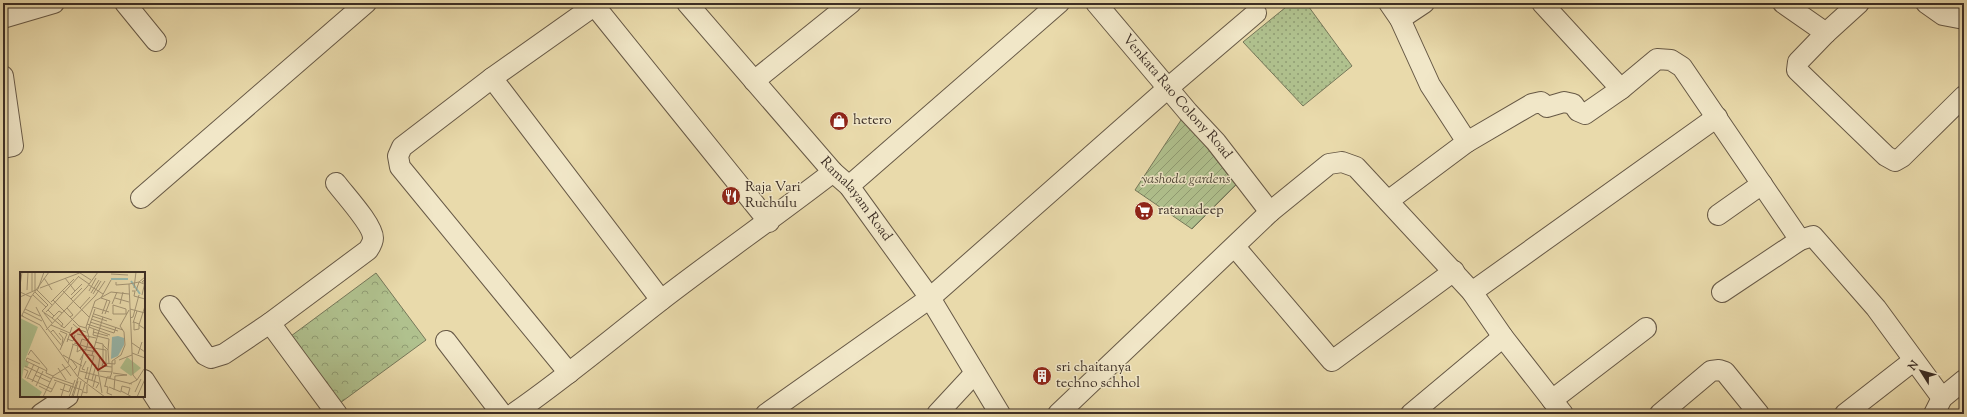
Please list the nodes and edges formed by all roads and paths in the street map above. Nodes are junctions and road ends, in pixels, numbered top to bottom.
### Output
1 (54, 3) edge
2 (125, 3) edge
3 (366, 3) edge
4 (686, 3) edge
5 (850, 3) edge
6 (1059, 3) edge
7 (1096, 3) edge
8 (1389, 3) edge
9 (1424, 3) edge
10 (1542, 3) edge
11 (1783, 3) edge
12 (1858, 3) edge
13 (1926, 3) edge
14 (596, 4) edge
15 (1256, 13) dead end
16 (3, 18) edge
17 (1400, 19) junction
18 (1964, 19) edge
19 (1826, 33) junction
20 (156, 41) dead end
21 (3, 76) edge
22 (492, 78) junction
23 (754, 81) junction
24 (1168, 88) junction
25 (1621, 89) junction
26 (1964, 96) edge
27 (1717, 117) junction
28 (1467, 142) junction
29 (3, 148) edge
30 (833, 172) junction
31 (336, 184) dead end
32 (1762, 184) junction
33 (849, 186) junction
34 (142, 198) dead end
35 (1388, 201) junction
36 (1270, 212) junction
37 (1718, 214) dead end
38 (769, 222) junction
39 (1800, 240) junction
40 (1235, 247) junction
41 (1454, 271) junction
42 (1472, 292) junction
43 (1722, 292) dead end
44 (930, 298) junction
45 (661, 300) junction
46 (170, 306) dead end
47 (270, 323) junction
48 (1646, 328) dead end
49 (1502, 337) junction
50 (446, 341) dead end
51 (1913, 361) junction
52 (569, 373) junction
53 (975, 373) junction
54 (1964, 380) edge
55 (145, 382) edge
56 (66, 397) edge
57 (1938, 406) edge
58 (1557, 407) edge
59 (41, 414) edge
60 (166, 414) edge
61 (337, 414) edge
62 (502, 414) edge
63 (513, 414) edge
64 (766, 414) edge
65 (937, 414) edge
66 (1000, 414) edge
67 (1058, 414) edge
68 (1411, 414) edge
69 (1660, 414) edge
70 (1759, 414) edge
71 (1845, 414) edge

1 - 16 street
2 - 20 street
3 - 34 street
4 - 23 street, Ramalayam Road
5 - 23 street
6 - 33 street
7 - 24 street, Venkata Rao Colony Road
8 - 17 street
9 - 17 street
10 - 25 street
11 - 19 street
12 - 19 street
13 - 18 street
14 - 22 street
14 - 38 street
15 - 24 street
17 - 28 street
19 - 26 street
21 - 29 street
22 - 45 street
22 - 52 street
23 - 30 street, Ramalayam Road
24 - 36 street, Venkata Rao Colony Road
24 - 44 street
25 - 27 street
25 - 28 street
27 - 32 street
27 - 42 street
28 - 35 street
30 - 33 street, Ramalayam Road
30 - 38 street
31 - 47 street
32 - 37 street
32 - 39 street
33 - 44 street, Ramalayam Road
35 - 36 street
35 - 41 street
36 - 40 street
38 - 45 street
39 - 43 street
39 - 51 street
40 - 41 street
40 - 67 street
41 - 42 street
42 - 49 street
44 - 53 street, Ramalayam Road
44 - 64 street
45 - 52 street
46 - 47 street
47 - 61 street
48 - 58 street
49 - 58 street
49 - 68 street
50 - 62 street
51 - 57 street
51 - 71 street
52 - 63 street
53 - 65 street
53 - 66 street, Ramalayam Road
54 - 57 street
55 - 60 street
56 - 59 street
69 - 70 street

